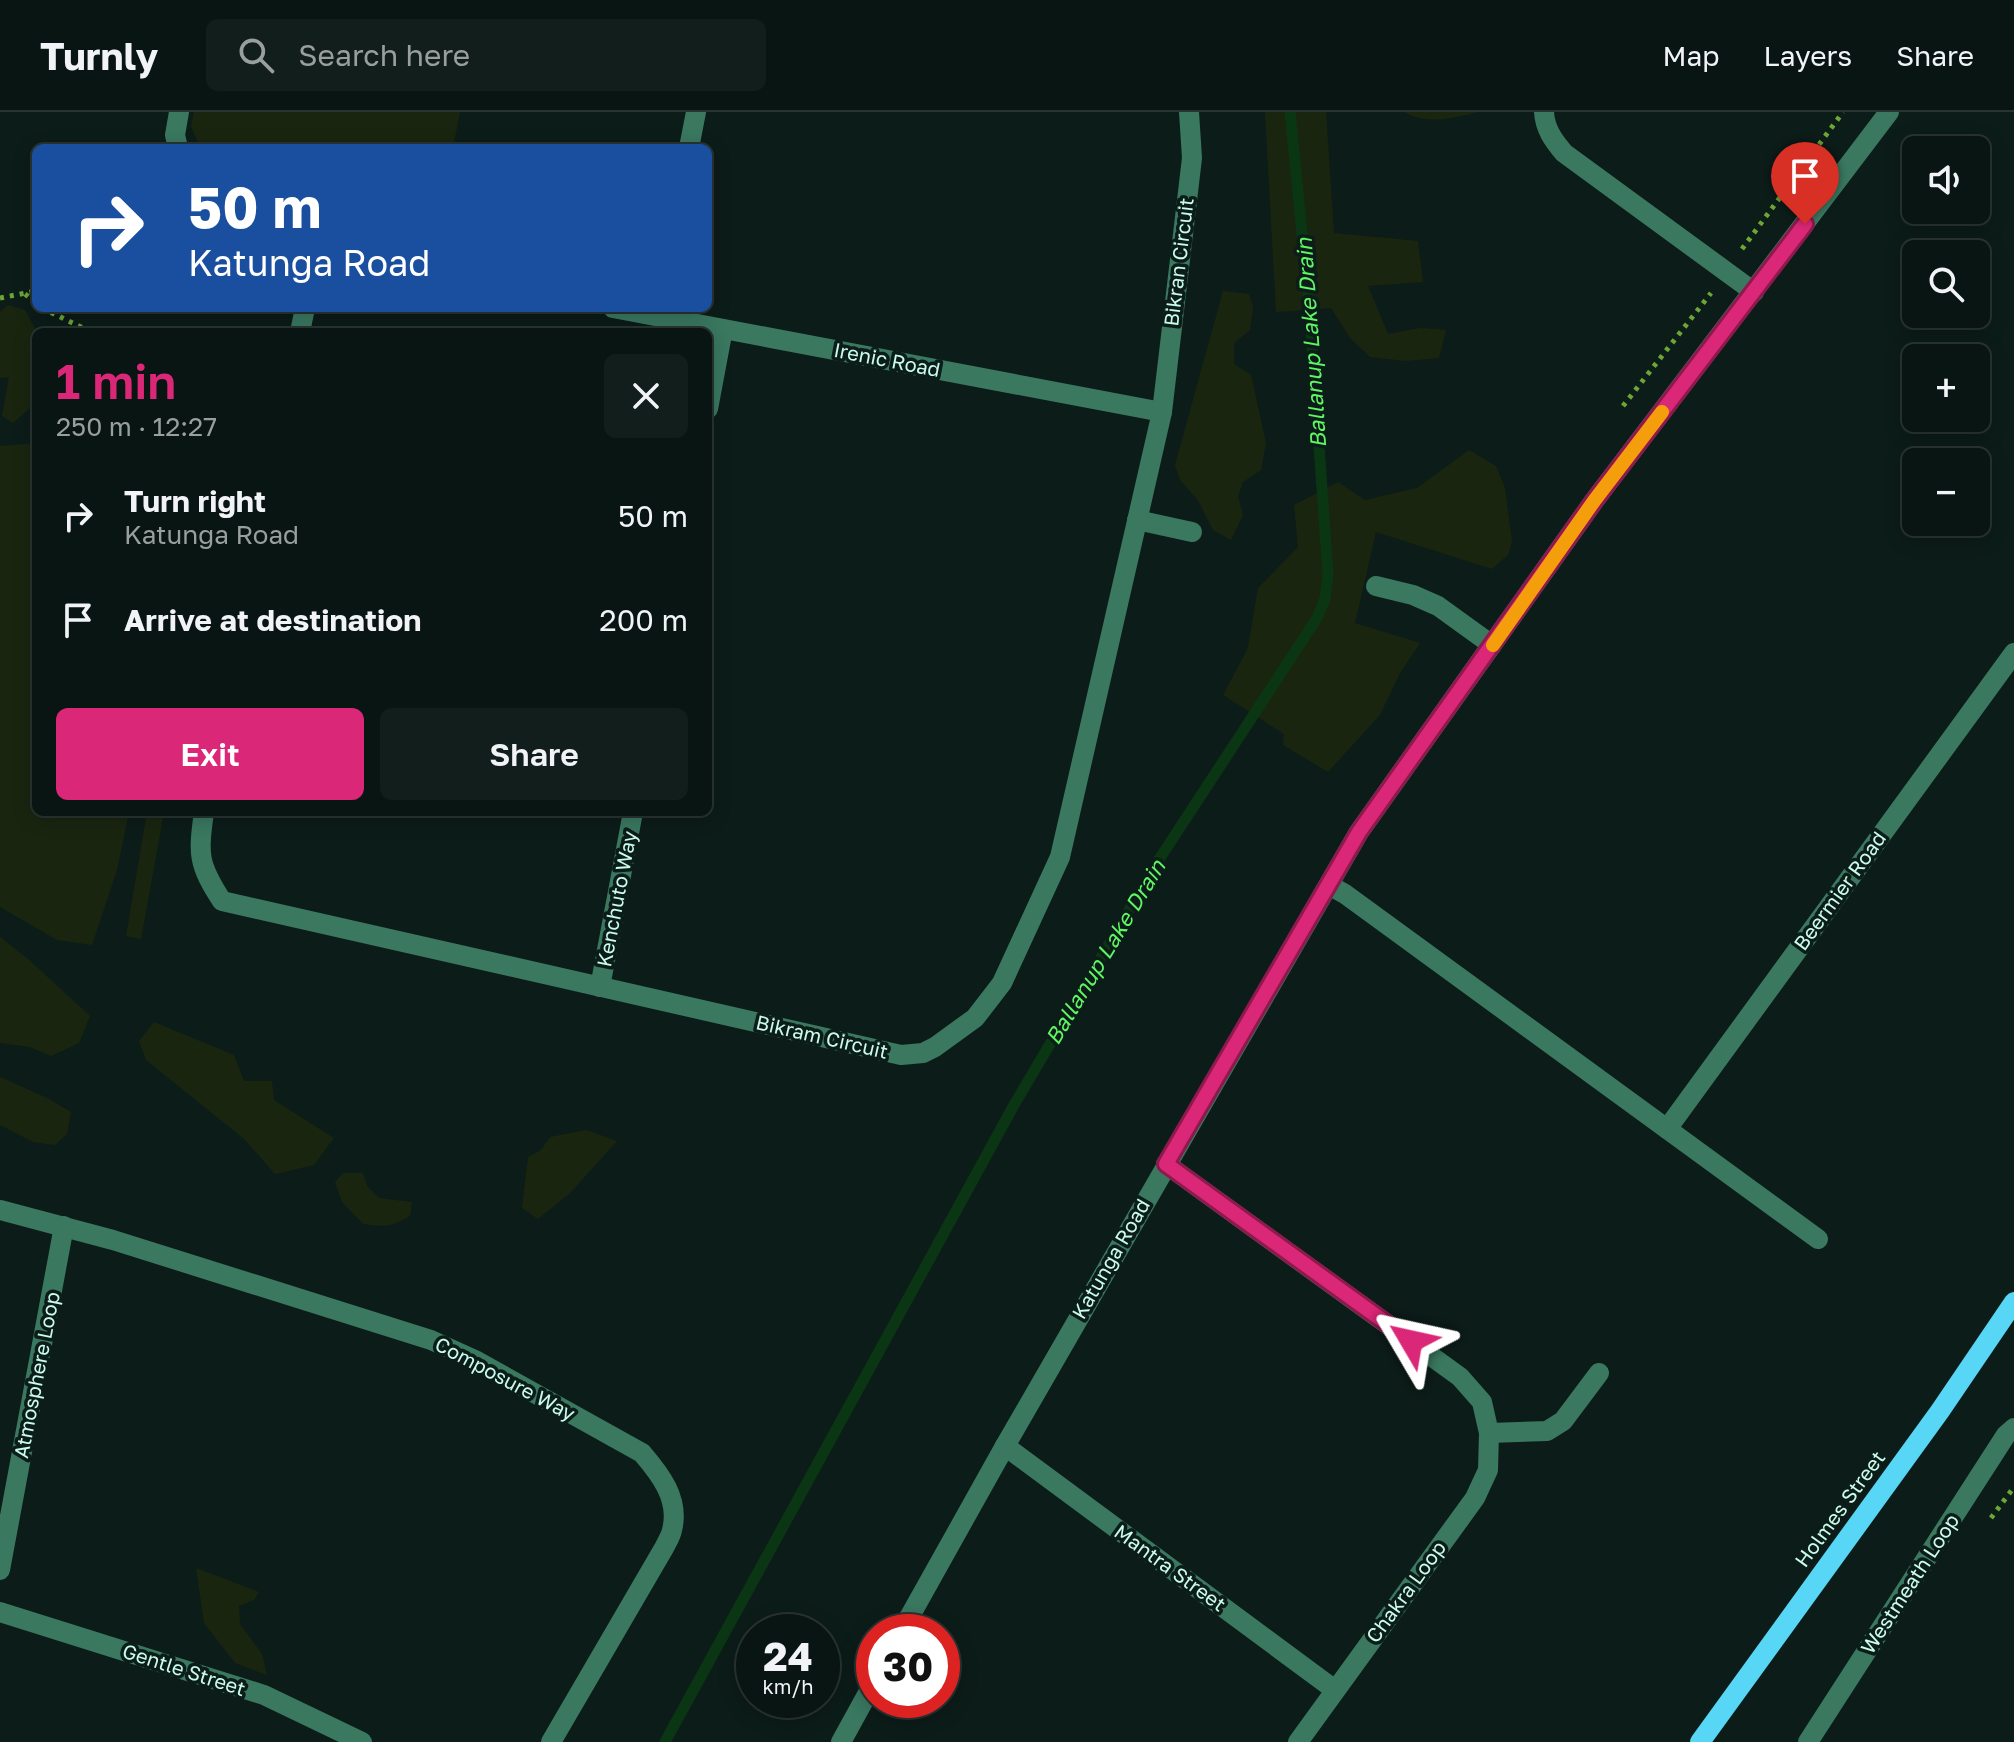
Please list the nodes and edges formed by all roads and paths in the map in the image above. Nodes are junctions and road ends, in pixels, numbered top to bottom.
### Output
1 (179, 112) edge
2 (696, 112) edge
3 (1189, 112) edge
4 (1544, 112) edge
5 (1889, 112) edge
6 (177, 144) edge
7 (690, 144) edge
8 (32, 292) edge
9 (1754, 292) junction
10 (24, 294) junction
11 (0, 298) edge
12 (32, 300) edge
13 (50, 312) edge
14 (656, 312) edge
15 (83, 328) edge
16 (723, 329) junction
17 (712, 388) edge
18 (1162, 412) junction
19 (1137, 520) junction
20 (1192, 532) dead end
21 (1376, 586) dead end
22 (1492, 645) junction
23 (2014, 653) edge
24 (203, 816) edge
25 (632, 816) edge
26 (1329, 885) junction
27 (600, 987) junction
28 (1667, 1129) junction
29 (1166, 1164) junction
30 (0, 1210) edge
31 (64, 1226) junction
32 (1818, 1239) dead end
33 (2014, 1302) edge
34 (1599, 1373) dead end
35 (2014, 1428) edge
36 (1489, 1433) junction
37 (1005, 1446) junction
38 (2014, 1487) edge
39 (1985, 1526) dead end
40 (0, 1570) edge
41 (0, 1612) edge
42 (911, 1614) edge
43 (1335, 1690) junction
44 (856, 1715) edge
45 (362, 1742) edge
46 (551, 1742) edge
47 (841, 1742) edge
48 (1298, 1742) edge
49 (1700, 1742) edge
50 (1808, 1742) edge

1 - 6 street
2 - 7 street
3 - 18 street, Bikran Circuit
4 - 9 street
5 - 9 street, Katunga Road
8 - 10 path
9 - 22 street, Katunga Road
10 - 11 path
10 - 12 path
13 - 15 path
14 - 16 street, Irenic Road
16 - 17 street
16 - 18 street, Irenic Road
18 - 19 street, Bikram Circuit
19 - 20 street
19 - 27 street, Bikram Circuit
21 - 22 street
22 - 26 street, Katunga Road
23 - 28 street, Beermier Road
24 - 27 street, Bikram Circuit
25 - 27 street, Kenchuto Way
26 - 28 street
26 - 29 street, Katunga Road
28 - 32 street
29 - 36 street, Chakra Loop
29 - 37 street, Katunga Road
30 - 31 street, Composure Way
31 - 40 street, Atmosphere Loop
31 - 46 street, Composure Way
33 - 49 main road, Holmes Street
34 - 36 street
35 - 50 street, Westmeath Loop
36 - 43 street, Chakra Loop
37 - 42 street, Katunga Road
37 - 43 street, Mantra Street
38 - 39 path
41 - 45 street, Gentle Street
43 - 48 street, Chakra Loop
44 - 47 street

